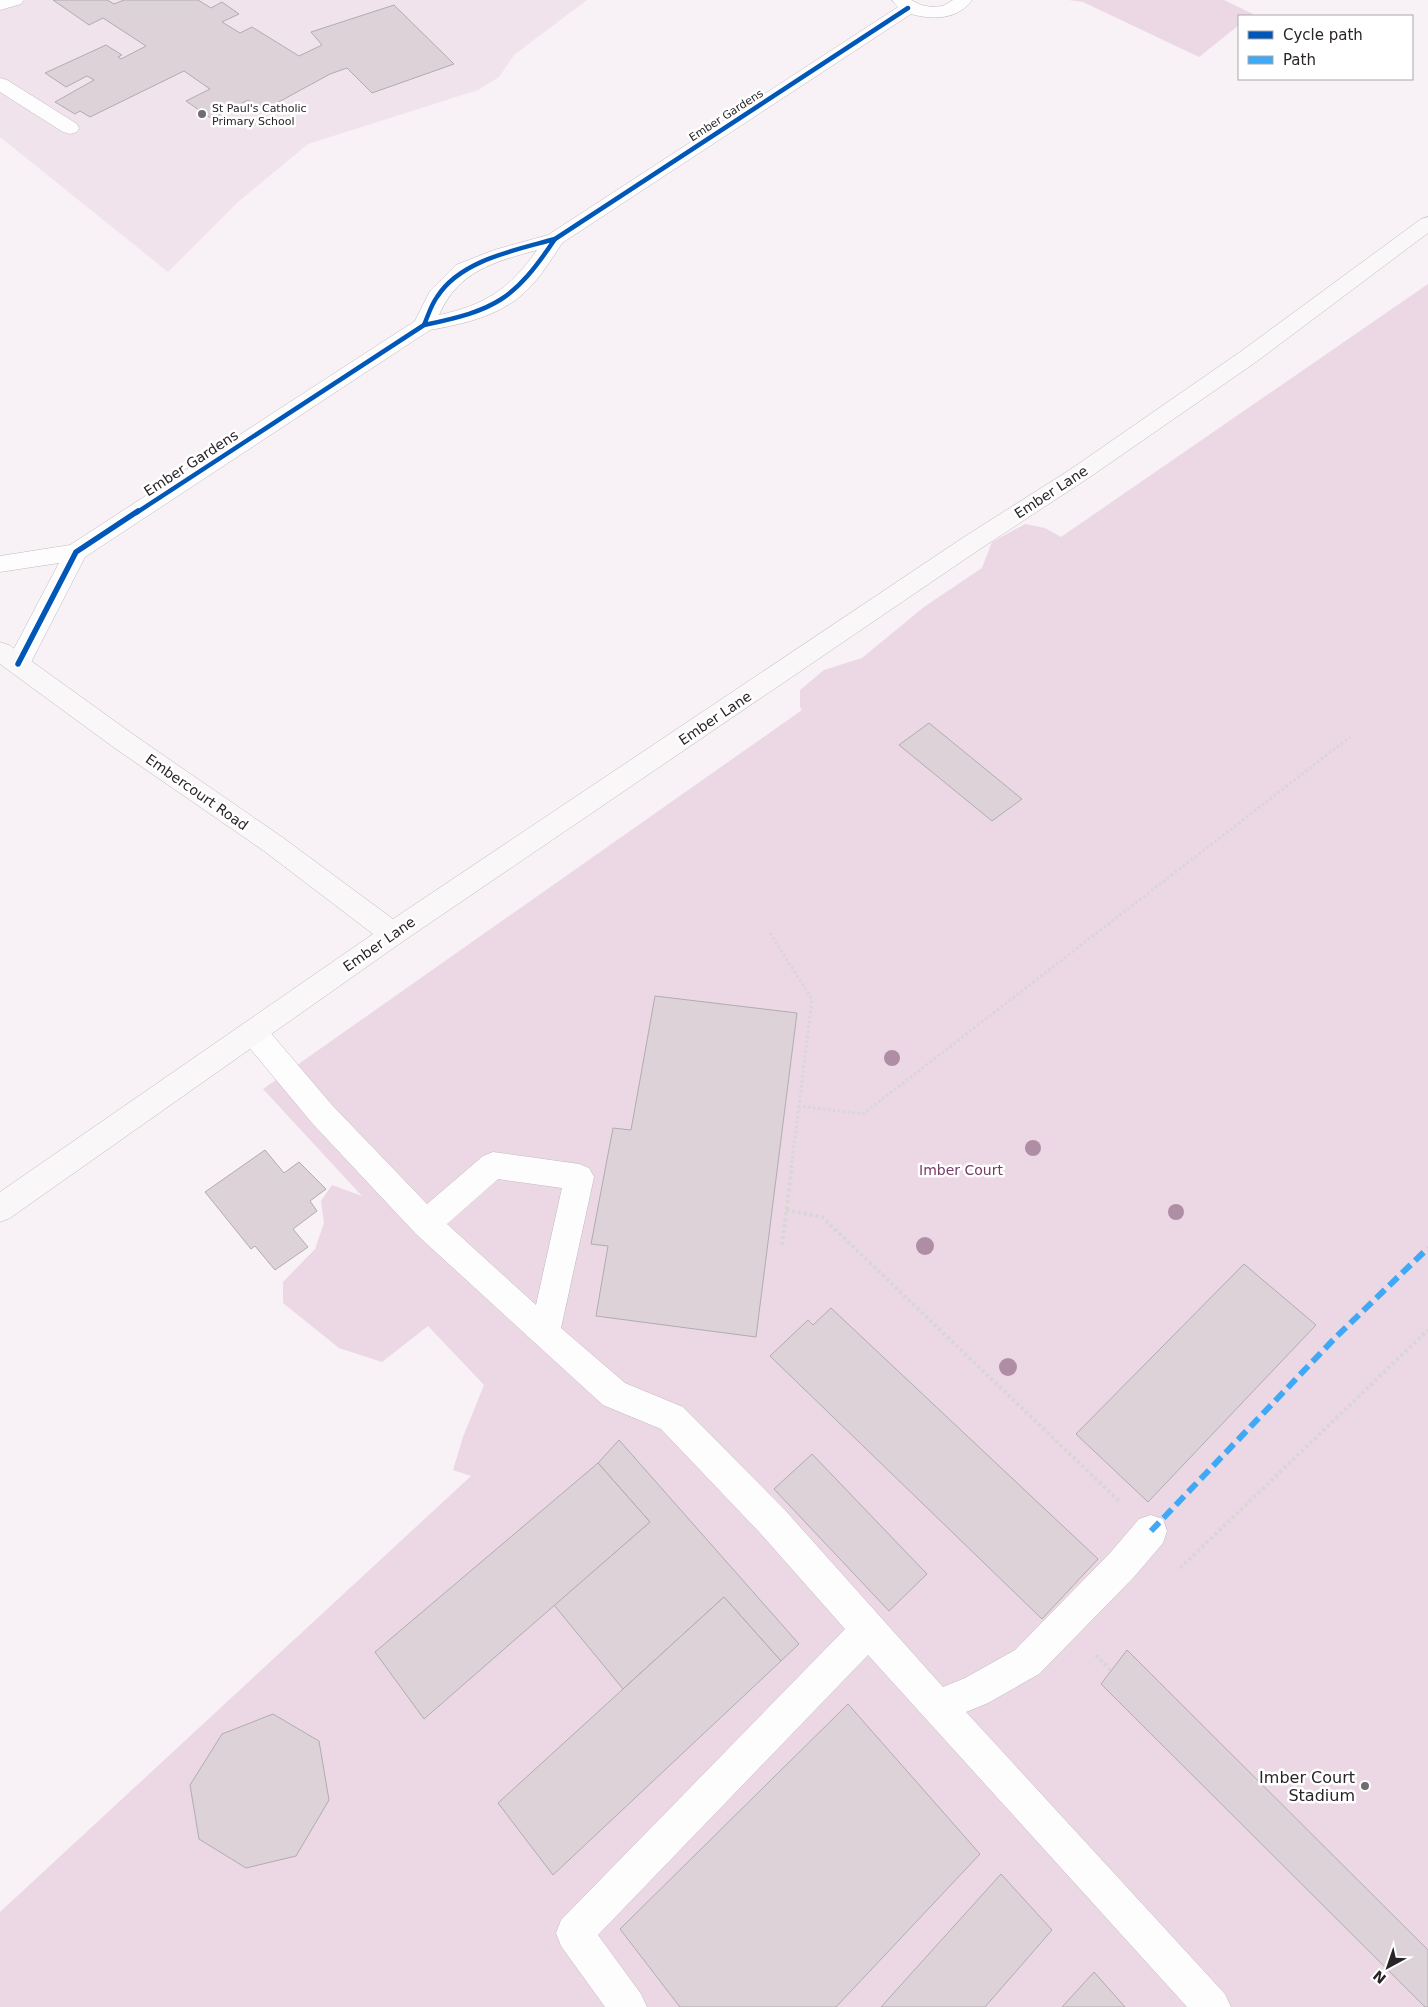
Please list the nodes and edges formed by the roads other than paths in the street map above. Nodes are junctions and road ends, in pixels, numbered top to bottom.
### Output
1 (15, 0) edge
2 (963, 0) edge
3 (904, 4) edge
4 (0, 5) edge
5 (0, 84) edge
6 (70, 128) dead end
7 (1428, 223) edge
8 (555, 240) junction
9 (424, 326) junction
10 (76, 552) junction
11 (0, 564) edge
12 (9, 657) edge
13 (393, 934) junction
14 (253, 1032) junction
15 (0, 1209) edge
16 (426, 1224) junction
17 (545, 1333) junction
18 (1151, 1531) road end
19 (868, 1630) junction
20 (938, 1706) junction
21 (628, 2007) edge
22 (1212, 2007) edge

1 - 4 street
2 - 3 street, Ember Gardens
3 - 8 street, Ember Gardens
5 - 6 street
7 - 13 main road, Ember Lane
8 - 9 street, Ember Gardens
8 - 9 street, Ember Gardens
9 - 10 street, Ember Gardens
10 - 11 street, Ember Gardens
10 - 12 street, Ember Gardens
12 - 13 main road, Embercourt Road
13 - 14 main road, Ember Lane
14 - 15 main road, Ember Lane
14 - 16 street
16 - 17 street
16 - 17 street
17 - 19 street
18 - 20 street
19 - 20 street
19 - 21 street
20 - 22 street

